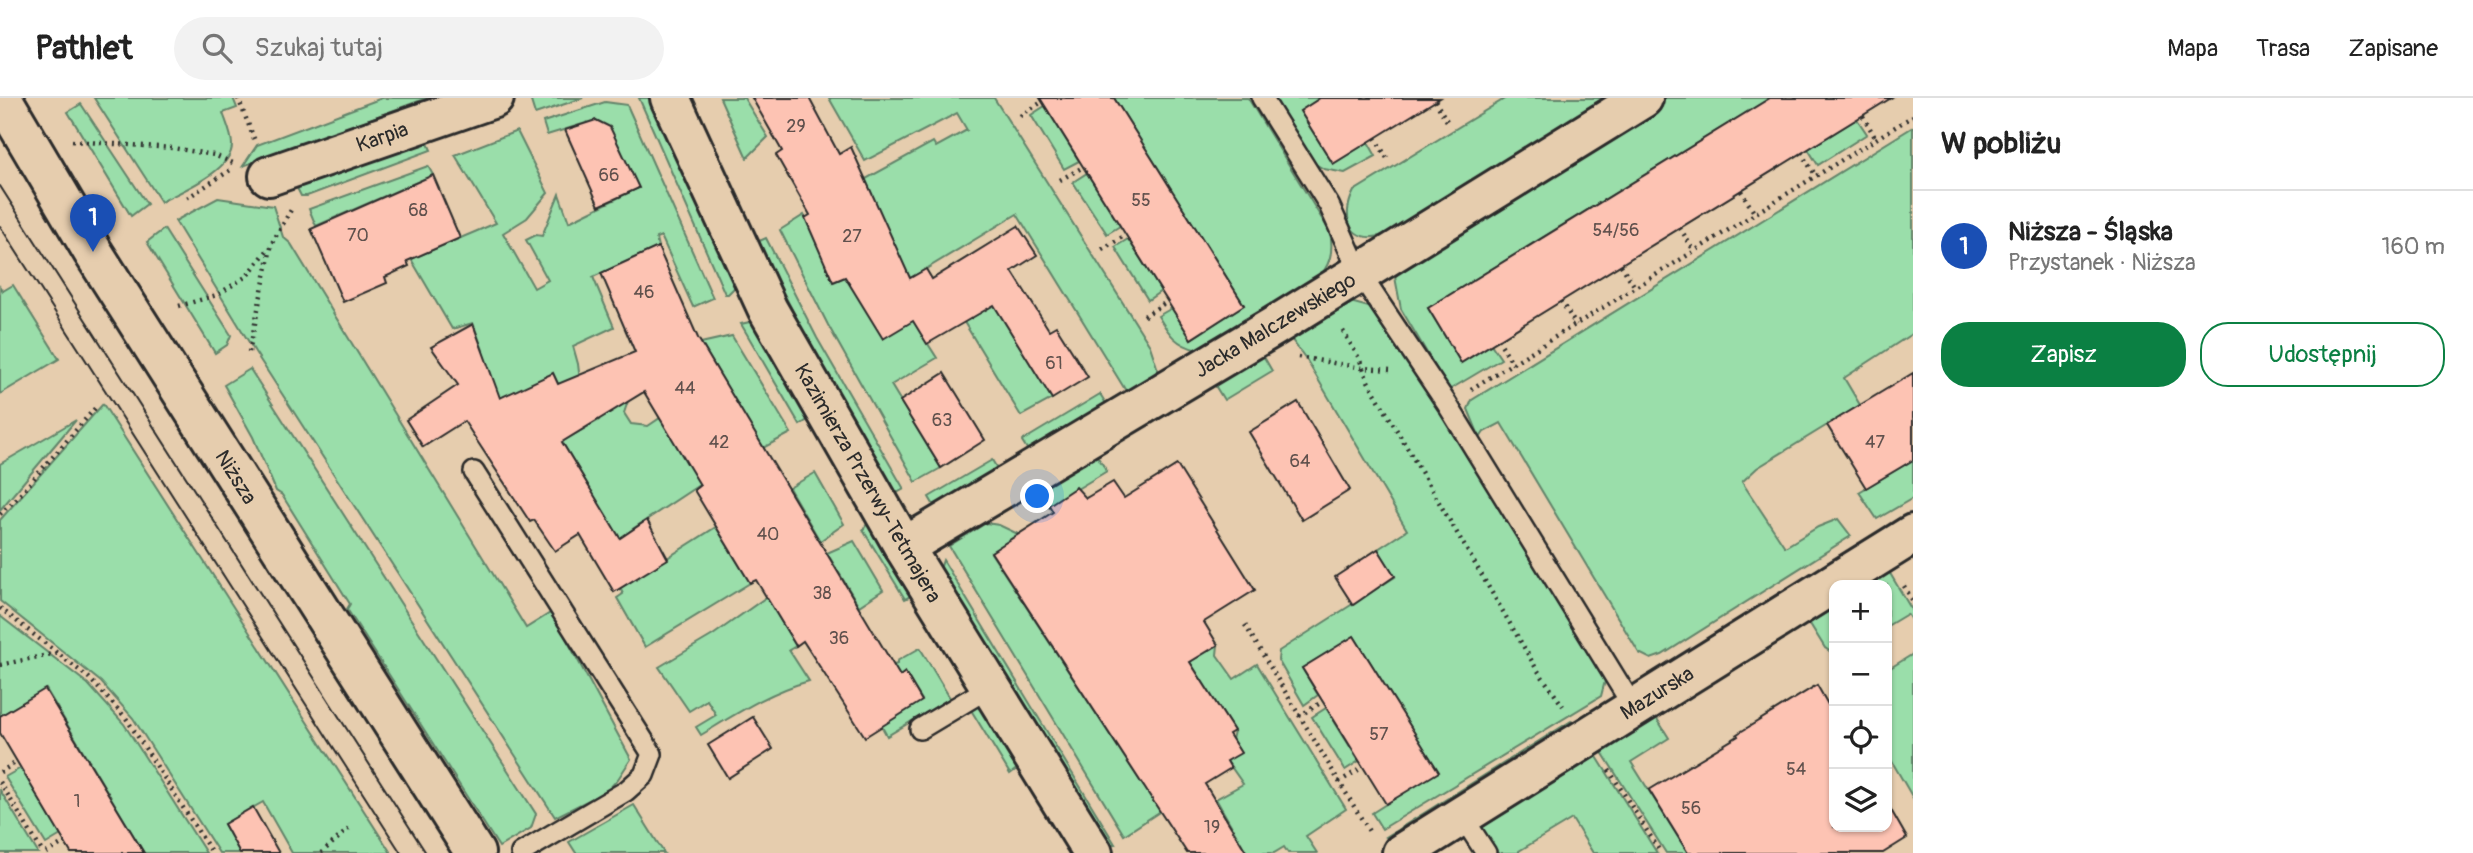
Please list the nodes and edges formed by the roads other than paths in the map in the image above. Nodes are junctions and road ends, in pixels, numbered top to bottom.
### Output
1 (2, 98) edge
2 (494, 98) edge
3 (670, 98) edge
4 (1262, 98) edge
5 (1643, 98) edge
6 (262, 158) road end
7 (1360, 274) junction
8 (474, 472) dead end
9 (1913, 534) edge
10 (904, 547) junction
11 (990, 687) junction
12 (1634, 708) junction
13 (920, 729) dead end
14 (1462, 816) junction
15 (1388, 846) edge
16 (475, 853) edge
17 (520, 853) edge
18 (1093, 853) edge
19 (1486, 853) edge

1 - 16 street, Niższa
2 - 6 street, Karpia
3 - 10 street, Kazimierza Przerwy-Tetmajera
4 - 7 lane
5 - 7 street, Jacka Malczewskiego
7 - 10 street, Jacka Malczewskiego
7 - 12 lane
8 - 17 lane
9 - 12 street, Mazurska
10 - 11 street, Kazimierza Przerwy-Tetmajera
11 - 13 lane
11 - 18 street, Kazimierza Przerwy-Tetmajera
12 - 14 street, Mazurska
14 - 15 street, Mazurska
14 - 19 lane

